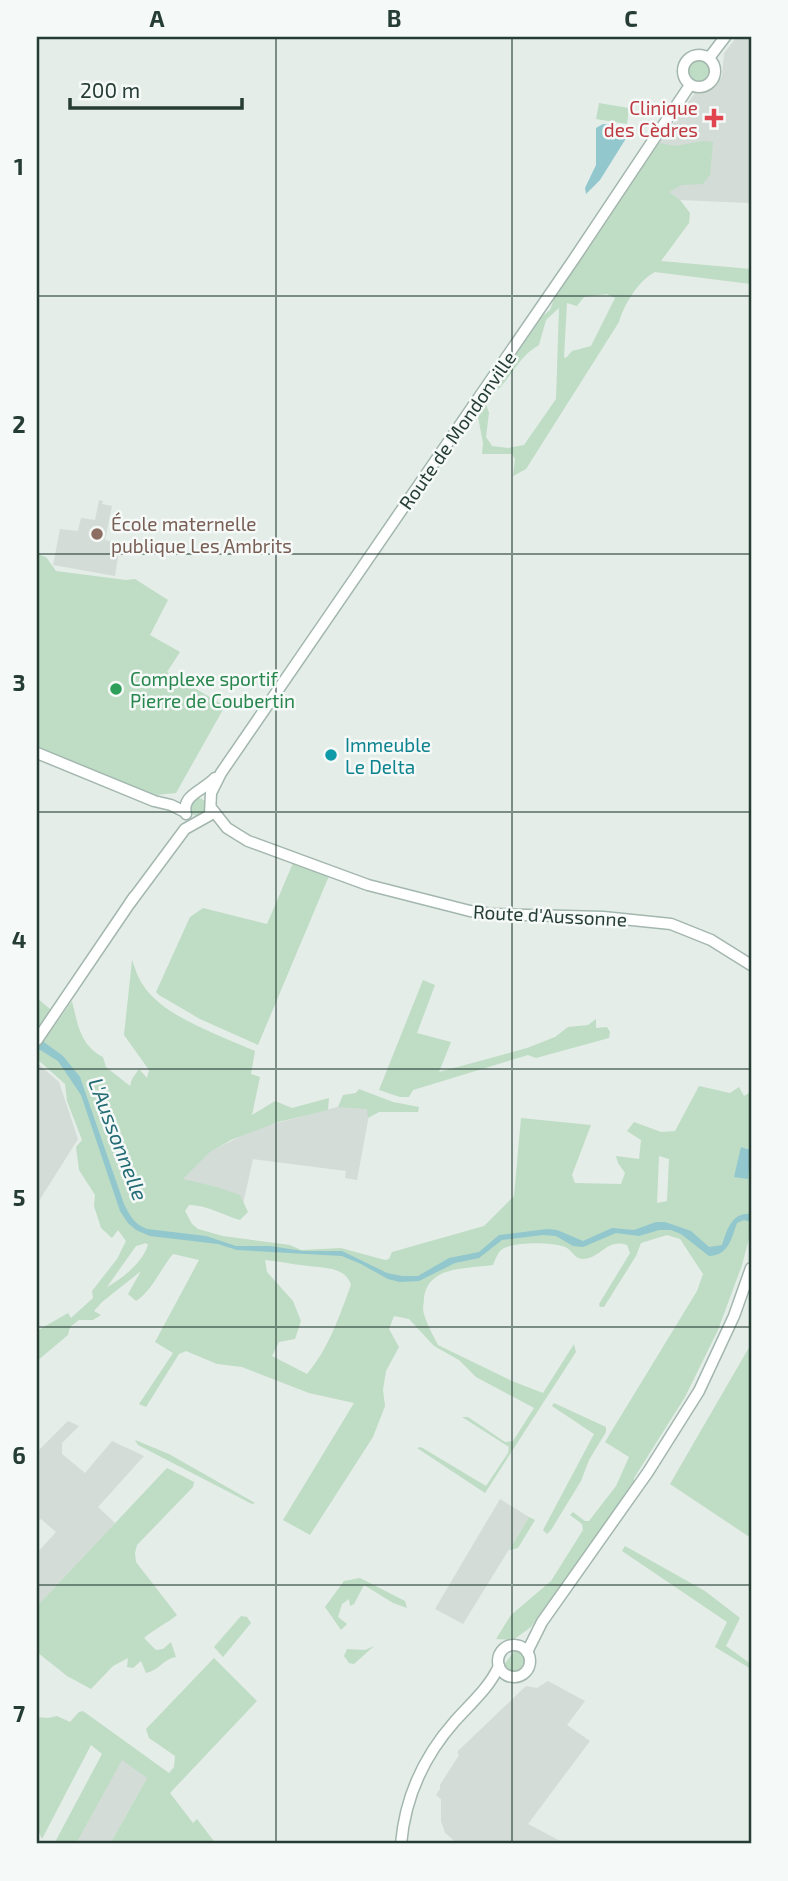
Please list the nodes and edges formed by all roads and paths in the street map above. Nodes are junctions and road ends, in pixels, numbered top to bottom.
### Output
1 (725, 37) edge
2 (709, 58) junction
3 (691, 85) junction
4 (37, 753) edge
5 (220, 773) junction
6 (192, 796) junction
7 (171, 805) junction
8 (212, 805) junction
9 (186, 814) junction
10 (201, 821) junction
11 (227, 828) junction
12 (130, 903) junction
13 (751, 965) edge
14 (40, 1035) edge
15 (751, 1268) edge
16 (542, 1622) junction
17 (517, 1645) junction
18 (527, 1653) junction
19 (499, 1666) junction
20 (508, 1676) junction
21 (486, 1689) junction
22 (401, 1844) edge

1 - 2 main road
2 - 3 main road
2 - 3 main road
3 - 5 main road, Route de Mondonville
4 - 7 main road
5 - 6 main road, Route de Mondonville
5 - 8 main road, Route de Mondonville
6 - 7 main road
6 - 8 main road
6 - 9 main road
7 - 9 main road
8 - 10 main road
8 - 11 main road, Route d'Aussonne
9 - 10 main road
9 - 12 main road
10 - 11 main road, Route d'Aussonne
10 - 12 main road
11 - 13 main road, Route d'Aussonne
12 - 14 main road
15 - 16 main road
16 - 17 main road
16 - 18 main road
17 - 18 main road
17 - 19 main road
18 - 20 main road
19 - 20 main road
19 - 21 main road
20 - 21 main road
21 - 22 main road

